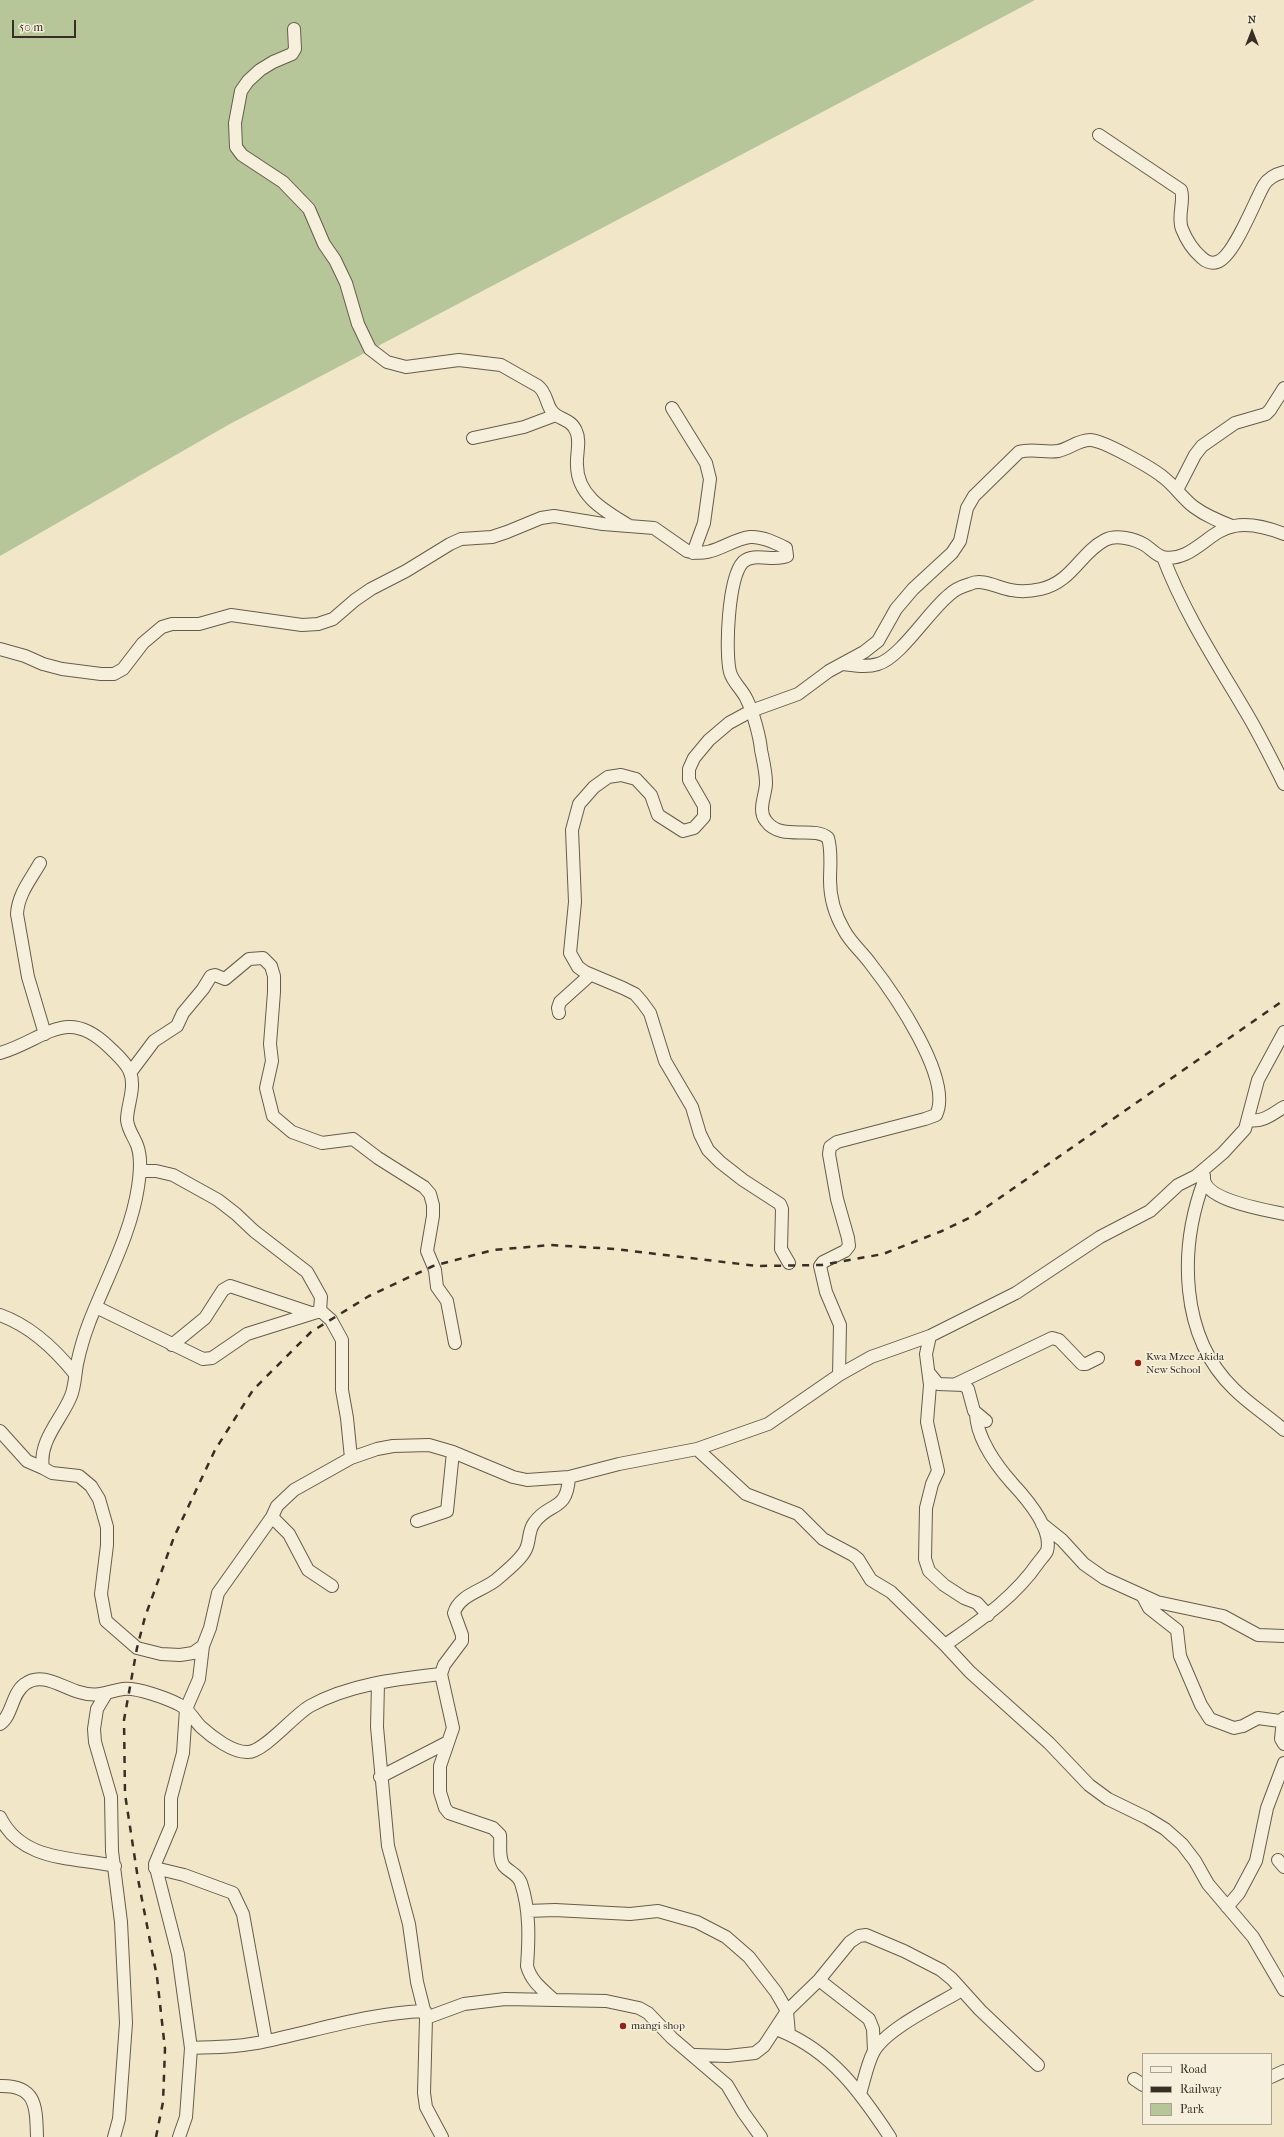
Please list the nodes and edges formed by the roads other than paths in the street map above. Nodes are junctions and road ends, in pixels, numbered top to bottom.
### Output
1 (294, 29) dead end
2 (1099, 135) dead end
3 (1284, 172) edge
4 (1284, 388) edge
5 (672, 408) dead end
6 (556, 415) junction
7 (473, 438) dead end
8 (1177, 490) junction
9 (629, 526) junction
10 (1232, 526) junction
11 (1284, 534) edge
12 (693, 553) junction
13 (1163, 557) junction
14 (0, 649) edge
15 (841, 664) junction
16 (751, 711) junction
17 (1284, 784) edge
18 (40, 863) dead end
19 (590, 975) junction
20 (559, 1013) dead end
21 (1284, 1032) edge
22 (45, 1034) junction
23 (0, 1053) edge
24 (130, 1072) junction
25 (1284, 1107) edge
26 (1248, 1120) junction
27 (140, 1171) junction
28 (1204, 1175) junction
29 (1284, 1214) edge
30 (789, 1263) dead end
31 (96, 1307) junction
32 (315, 1312) junction
33 (0, 1315) edge
34 (930, 1336) junction
35 (455, 1343) dead end
36 (172, 1345) junction
37 (1098, 1358) dead end
38 (929, 1373) junction
39 (76, 1374) junction
40 (839, 1375) junction
41 (956, 1384) junction
42 (1284, 1430) edge
43 (0, 1432) edge
44 (697, 1449) junction
45 (453, 1452) junction
46 (351, 1458) junction
47 (43, 1468) junction
48 (569, 1477) junction
49 (272, 1517) junction
50 (417, 1521) dead end
51 (1042, 1524) junction
52 (332, 1586) dead end
53 (1142, 1595) junction
54 (988, 1616) junction
55 (1284, 1636) edge
56 (945, 1645) junction
57 (203, 1646) junction
58 (441, 1674) junction
59 (378, 1683) junction
60 (106, 1694) junction
61 (186, 1709) junction
62 (1283, 1719) edge
63 (0, 1724) edge
64 (448, 1742) junction
65 (1284, 1744) edge
66 (1284, 1764) edge
67 (380, 1777) junction
68 (1281, 1785) edge
69 (0, 1817) edge
70 (115, 1866) junction
71 (155, 1868) junction
72 (1228, 1907) junction
73 (527, 1911) junction
74 (818, 1980) junction
75 (962, 1990) junction
76 (1284, 1990) edge
77 (554, 1999) junction
78 (787, 2011) junction
79 (425, 2014) junction
80 (777, 2029) junction
81 (789, 2034) junction
82 (266, 2042) junction
83 (191, 2048) junction
84 (874, 2051) junction
85 (694, 2055) junction
86 (1038, 2065) dead end
87 (1284, 2071) edge
88 (1272, 2077) edge
89 (0, 2086) edge
90 (860, 2094) junction
91 (37, 2137) edge
92 (114, 2137) edge
93 (179, 2137) edge
94 (442, 2137) edge
95 (762, 2137) edge
96 (890, 2137) edge

1 - 6 street
2 - 3 street
4 - 8 street
5 - 12 street
6 - 7 street
6 - 9 street
8 - 10 street
8 - 15 street
9 - 12 street
9 - 14 street
10 - 11 street
10 - 13 street
12 - 16 street
13 - 15 street
13 - 17 street
15 - 16 street
16 - 19 street
16 - 40 street
18 - 22 street
19 - 20 street
19 - 30 street
21 - 26 street
22 - 23 street
22 - 24 street
24 - 27 street
24 - 35 street
25 - 26 street
26 - 28 street
27 - 31 street
27 - 32 street
28 - 29 street
28 - 34 street
28 - 42 street
31 - 36 street
31 - 39 street
32 - 36 street
32 - 36 street
32 - 46 street
33 - 39 street
34 - 38 street
34 - 40 street
37 - 41 street
38 - 41 street
38 - 54 street
39 - 47 street
40 - 44 street
41 - 51 street
43 - 47 street
44 - 48 street
44 - 56 street
45 - 46 street
45 - 48 street
45 - 50 street
46 - 49 street
47 - 57 street
48 - 58 street
49 - 52 street
49 - 57 street
51 - 53 street
51 - 54 street
53 - 55 street
53 - 62 street
54 - 56 street
56 - 72 street
57 - 61 street
58 - 59 street
58 - 64 street
59 - 61 street
59 - 67 street
60 - 61 street
60 - 63 street
60 - 70 street
61 - 71 street
62 - 65 street
64 - 67 street
64 - 73 street
66 - 68 street
67 - 79 street
68 - 72 street
69 - 70 street
70 - 92 street
71 - 82 street
71 - 83 street
72 - 76 street
73 - 77 street
73 - 78 street
74 - 75 street
74 - 78 street
74 - 84 street
75 - 84 street
75 - 86 street
77 - 79 street
77 - 85 street
78 - 80 street
78 - 81 street
79 - 82 street
79 - 94 street
80 - 81 street
80 - 85 street
81 - 90 street
82 - 83 street
83 - 93 street
84 - 90 street
85 - 95 street
87 - 88 street
89 - 91 street
90 - 96 street

